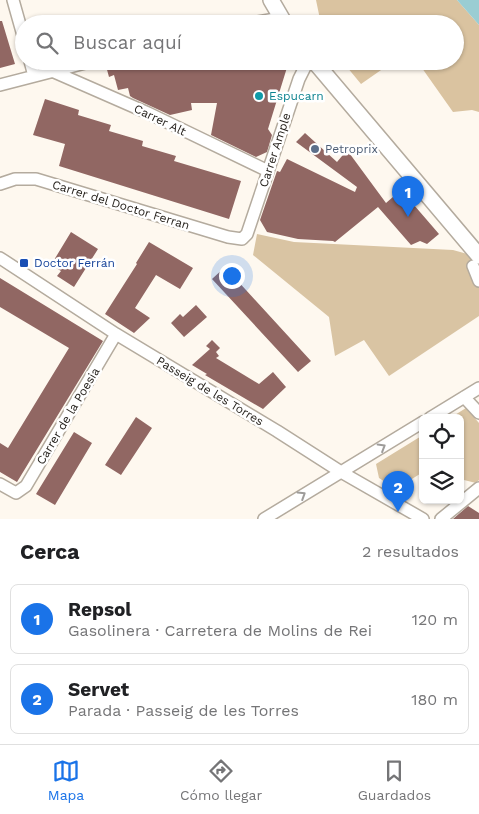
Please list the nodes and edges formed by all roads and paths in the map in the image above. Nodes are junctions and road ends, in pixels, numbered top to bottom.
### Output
1 (13, 0) edge
2 (271, 0) edge
3 (17, 15) edge
4 (280, 15) edge
5 (32, 70) edge
6 (56, 70) edge
7 (303, 70) edge
8 (321, 70) edge
9 (52, 71) junction
10 (34, 76) junction
11 (0, 85) edge
12 (268, 170) junction
13 (0, 184) edge
14 (242, 240) joint
15 (475, 257) edge
16 (0, 258) edge
17 (479, 281) edge
18 (116, 334) junction
19 (479, 388) edge
20 (464, 397) junction
21 (479, 413) edge
22 (436, 414) edge
23 (419, 424) edge
24 (340, 472) junction
25 (0, 484) edge
26 (479, 488) edge
27 (264, 519) edge
28 (423, 519) edge
29 (441, 519) edge

1 - 3 street
2 - 4 main road
5 - 10 street
6 - 9 street
7 - 12 street, Carrer Ample
8 - 15 main road
9 - 10 street
9 - 12 street, Carrer Alt
10 - 11 street
12 - 14 street, Carrer Ample
13 - 14 street, Carrer del Doctor Ferran
15 - 17 street
16 - 18 street, Passeig de les Torres
18 - 24 street, Passeig de les Torres
18 - 25 street, Carrer de la Poesia
19 - 20 street
20 - 21 street
20 - 22 street
24 -> 23 street
27 -> 24 street
24 - 28 street, Passeig de les Torres
26 - 29 street

